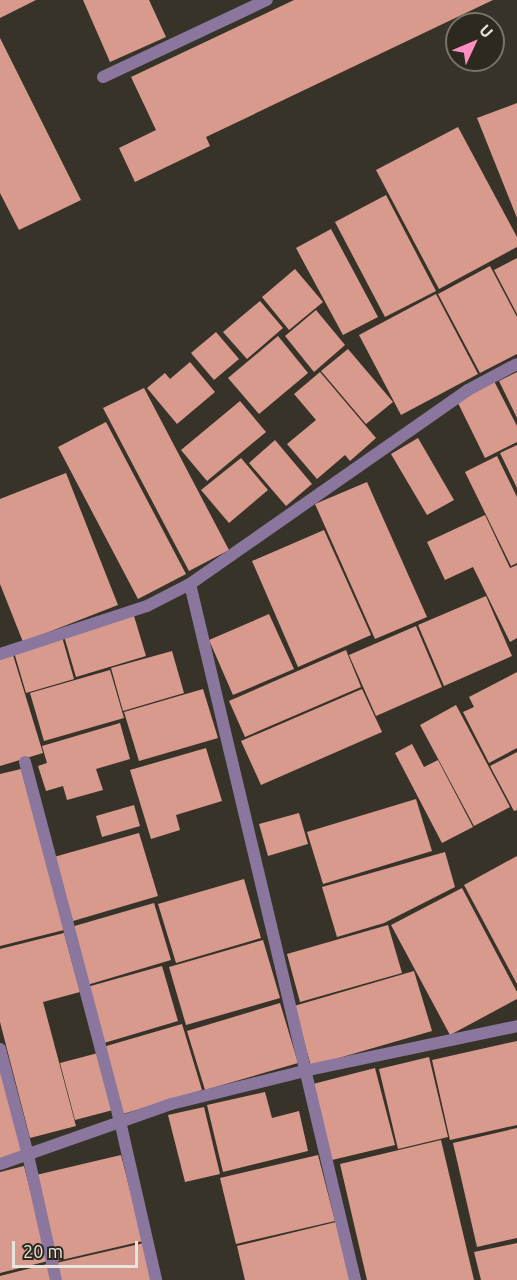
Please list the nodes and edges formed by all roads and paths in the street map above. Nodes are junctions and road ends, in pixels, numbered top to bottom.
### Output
1 (267, 0) edge
2 (103, 77) dead end
3 (517, 364) edge
4 (190, 584) junction
5 (0, 654) edge
6 (25, 762) dead end
7 (517, 1026) edge
8 (0, 1049) edge
9 (304, 1071) junction
10 (120, 1121) junction
11 (28, 1155) junction
12 (0, 1164) edge
13 (56, 1280) edge
14 (156, 1280) edge
15 (355, 1280) edge

1 - 2 street
3 - 4 street
4 - 5 street
4 - 9 street
6 - 10 street
7 - 9 street
8 - 11 street
9 - 10 street
9 - 15 street
10 - 11 street
10 - 14 street
11 - 12 street
11 - 13 street

